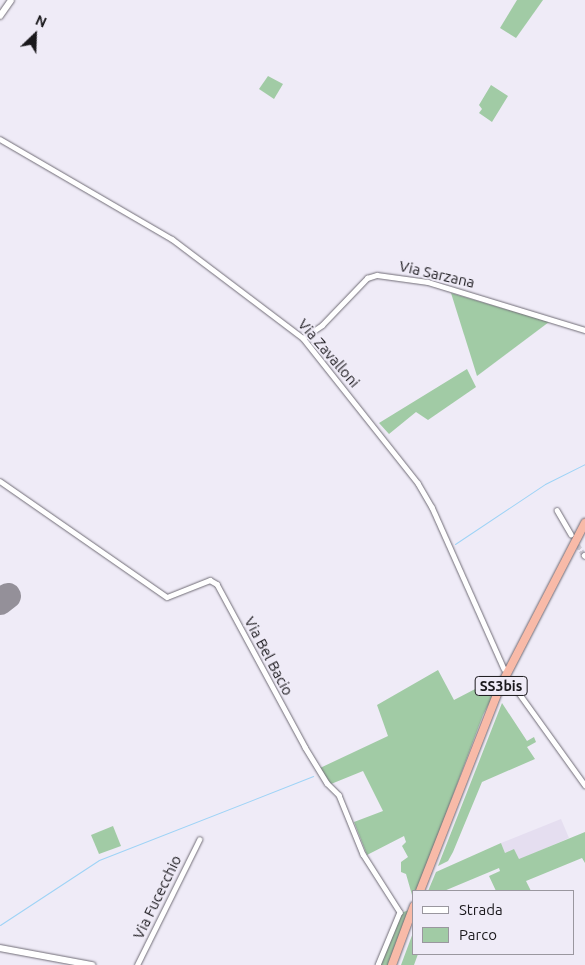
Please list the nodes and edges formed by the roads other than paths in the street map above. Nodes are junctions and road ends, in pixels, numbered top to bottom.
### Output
1 (11, 0) edge
2 (0, 16) edge
3 (0, 139) edge
4 (585, 330) edge
5 (303, 338) junction
6 (0, 481) edge
7 (557, 510) dead end
8 (585, 523) edge
9 (585, 533) edge
10 (571, 534) tunnel mouth
11 (504, 669) dead end
12 (511, 682) dead end
13 (585, 785) edge
14 (199, 840) dead end
15 (436, 856) junction
16 (420, 890) edge
17 (424, 890) edge
18 (411, 922) edge
19 (0, 948) edge
20 (92, 965) edge
21 (138, 965) edge
22 (378, 965) edge
23 (392, 965) edge
24 (397, 965) edge

1 - 2 main road
3 - 5 street, Via Zavalloni
4 - 5 street, Via Sarzana
5 - 11 street, Via Zavalloni
6 - 22 street, Via Bel Bacio
7 - 10 street
8 - 15 highway, SS3bis
9 - 15 highway, SS3bis
12 - 13 street
14 - 21 street, Via Fucecchio
15 - 16 highway, SS3bis
15 - 17 highway, SS3bis
18 - 23 highway
18 - 24 highway
19 - 20 main road

